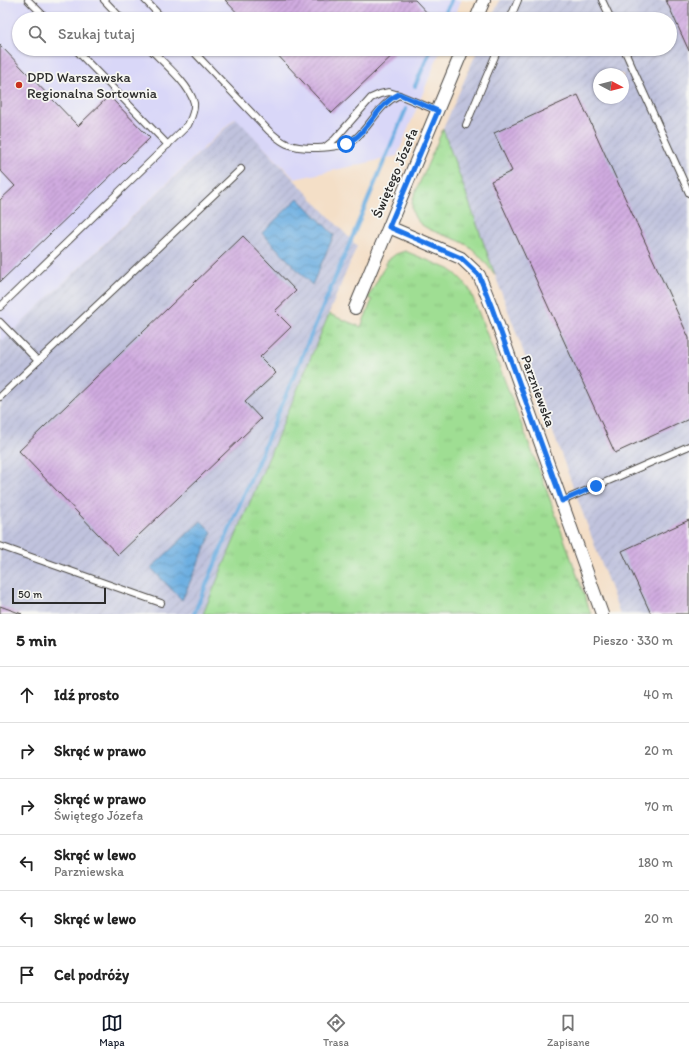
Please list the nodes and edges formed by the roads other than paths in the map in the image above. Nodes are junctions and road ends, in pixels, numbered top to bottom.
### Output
1 (28, 0) edge
2 (104, 0) edge
3 (145, 0) edge
4 (484, 0) edge
5 (518, 0) edge
6 (602, 0) edge
7 (40, 12) edge
8 (115, 12) edge
9 (156, 12) edge
10 (479, 12) edge
11 (513, 12) edge
12 (608, 12) edge
13 (82, 56) edge
14 (157, 56) edge
15 (198, 56) edge
16 (460, 56) edge
17 (495, 56) edge
18 (627, 56) edge
19 (399, 94) junction
20 (438, 111) junction
21 (466, 124) dead end
22 (168, 145) junction
23 (324, 148) junction
24 (241, 170) dead end
25 (689, 193) edge
26 (389, 227) junction
27 (0, 307) edge
28 (354, 308) dead end
29 (0, 322) edge
30 (38, 361) junction
31 (0, 397) edge
32 (689, 446) edge
33 (562, 501) junction
34 (0, 546) edge
35 (161, 603) dead end
36 (602, 614) edge

1 - 7 lane
2 - 8 lane
3 - 9 lane
4 - 10 street
5 - 11 lane
6 - 12 lane
13 - 22 lane
14 - 22 lane
15 - 23 lane
16 - 20 street, Świętego Józefa
17 - 21 lane
18 - 25 lane
19 - 20 lane
19 - 23 lane
19 - 23 lane
20 - 26 street, Świętego Józefa
22 - 27 lane
24 - 30 lane
26 - 28 street, Świętego Józefa
26 - 33 street, Parzniewska
29 - 30 lane
30 - 31 lane
32 - 33 lane
33 - 36 street, Parzniewska
34 - 35 lane

